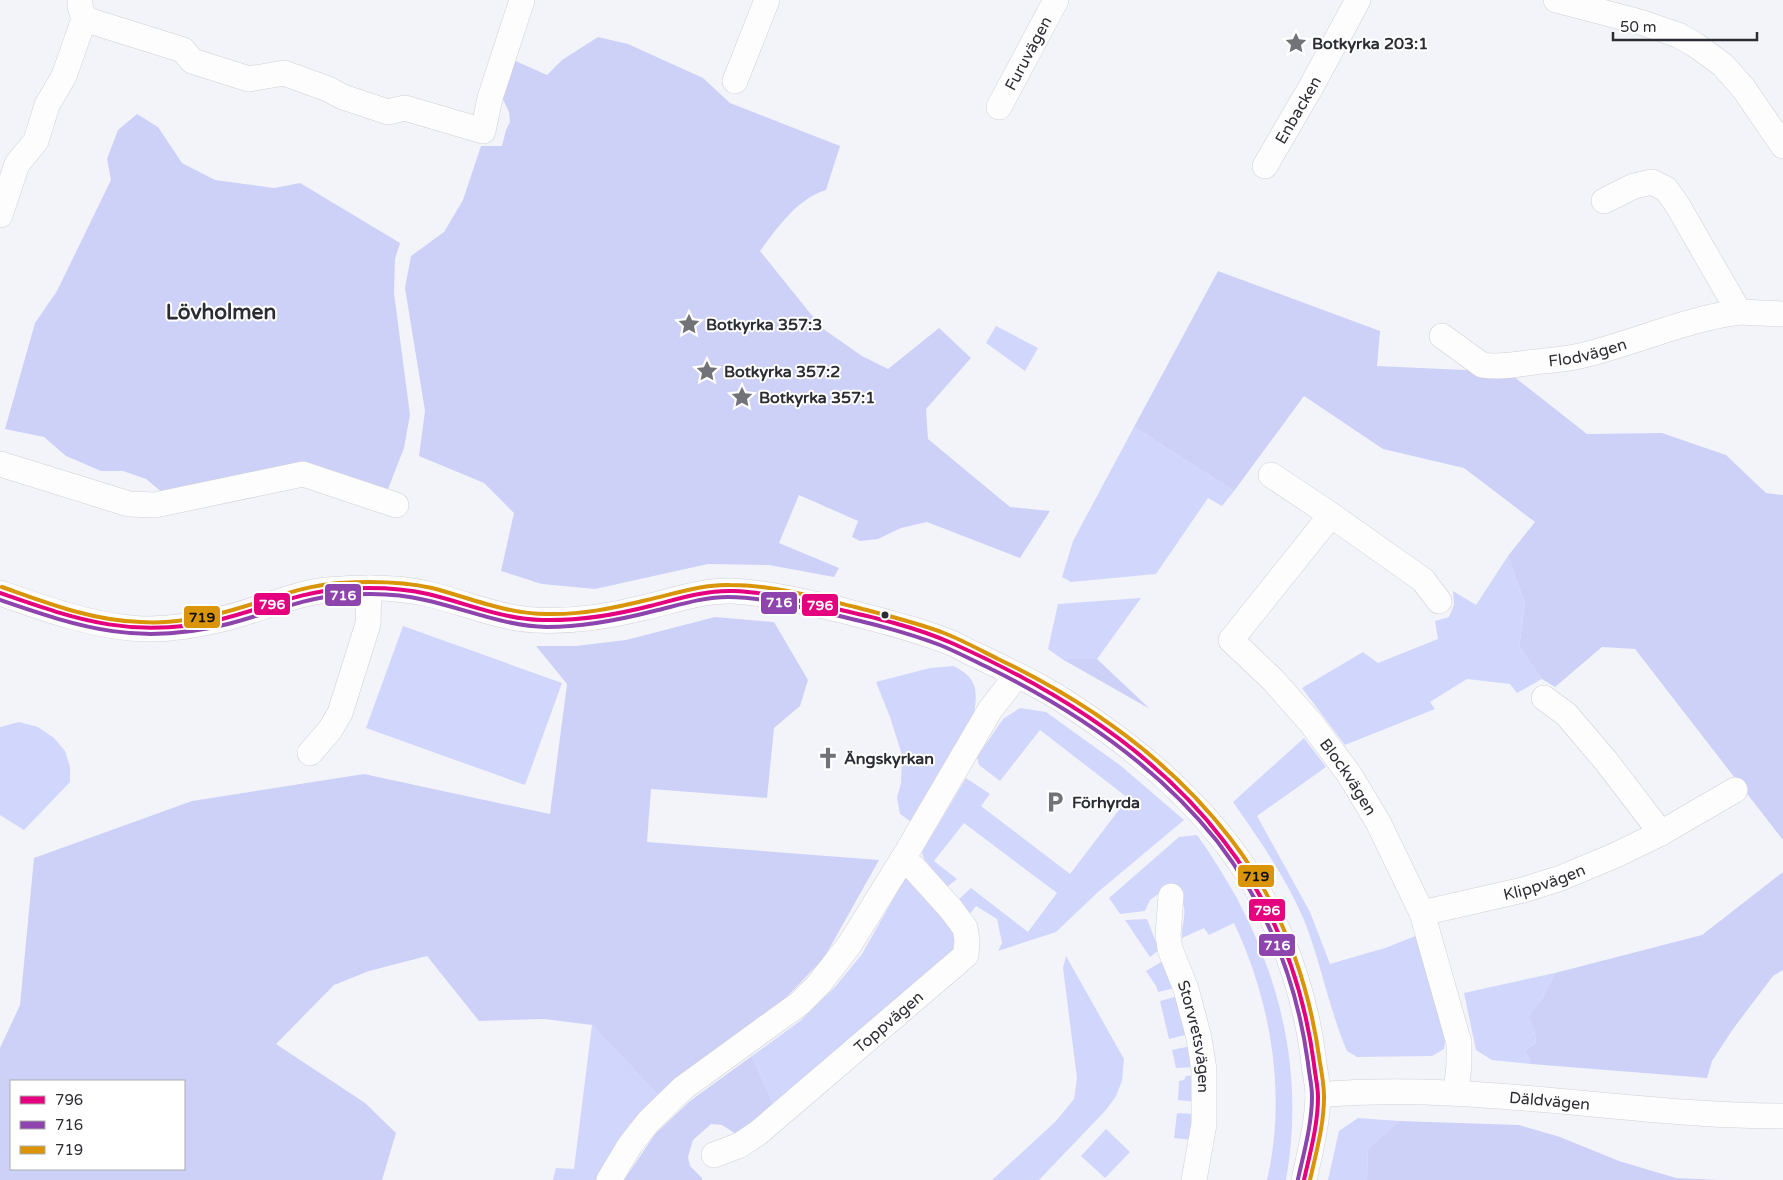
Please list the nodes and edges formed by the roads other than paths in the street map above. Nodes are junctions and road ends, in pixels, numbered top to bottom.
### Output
1 (522, 0) edge
2 (767, 0) edge
3 (1056, 0) edge
4 (1358, 0) edge
5 (1556, 0) edge
6 (82, 9) edge
7 (735, 81) dead end
8 (1000, 107) dead end
9 (1783, 146) edge
10 (1265, 166) dead end
11 (1604, 201) dead end
12 (0, 215) edge
13 (1739, 312) junction
14 (1783, 314) edge
15 (1442, 336) dead end
16 (0, 464) edge
17 (1271, 475) dead end
18 (396, 505) dead end
19 (1331, 515) junction
20 (369, 588) junction
21 (0, 592) edge
22 (1439, 601) dead end
23 (1017, 675) junction
24 (1544, 698) dead end
25 (310, 753) dead end
26 (1735, 790) dead end
27 (1661, 833) junction
28 (902, 860) junction
29 (1171, 896) dead end
30 (1422, 913) junction
31 (1456, 1093) junction
32 (1318, 1096) junction
33 (1783, 1116) edge
34 (714, 1155) dead end
35 (609, 1180) edge
36 (1194, 1180) edge
37 (1304, 1180) edge

1 - 6 street
2 - 7 street
3 - 8 street, Furuvägen
4 - 10 street, Enbacken
5 - 9 street
6 - 12 street
11 - 13 street
13 - 14 street, Flodvägen
13 - 15 street, Flodvägen
16 - 18 street
17 - 19 street
19 - 22 street
19 - 30 street, Blockvägen
20 - 21 street
20 - 23 street
20 - 25 street
23 - 28 street
23 - 32 street
24 - 27 street
26 - 27 street, Klippvägen
27 - 30 street, Klippvägen
28 - 34 street, Toppvägen
28 - 35 street
29 - 36 street, Storvretsvägen
30 - 31 street, Blockvägen
31 - 32 street, Däldvägen
31 - 33 street, Däldvägen
32 - 37 street

